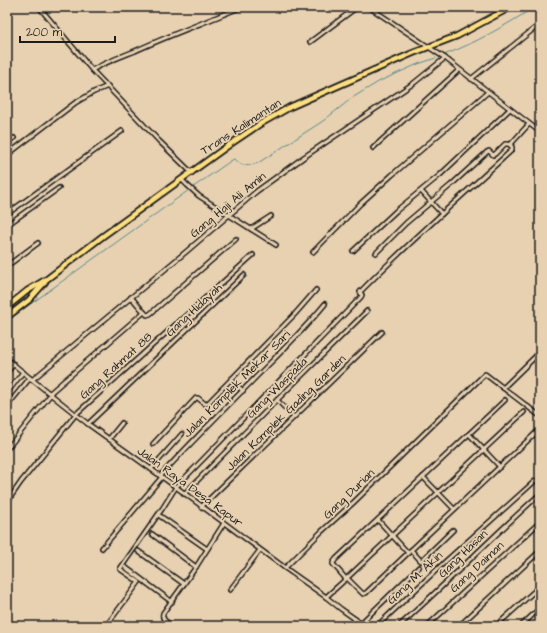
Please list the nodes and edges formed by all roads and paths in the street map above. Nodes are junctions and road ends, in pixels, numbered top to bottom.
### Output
1 (39, 7) edge
2 (241, 7) edge
3 (357, 7) edge
4 (369, 7) edge
5 (511, 7) edge
6 (540, 24) edge
7 (310, 42) dead end
8 (430, 47) junction
9 (445, 58) junction
10 (92, 70) junction
11 (459, 70) junction
12 (471, 79) junction
13 (108, 86) junction
14 (488, 92) junction
15 (510, 109) junction
16 (529, 124) junction
17 (539, 130) edge
18 (122, 131) dead end
19 (14, 138) dead end
20 (7, 142) edge
21 (510, 145) junction
22 (373, 148) dead end
23 (7, 155) edge
24 (192, 172) junction
25 (182, 180) junction
26 (59, 188) dead end
27 (421, 191) junction
28 (431, 202) junction
29 (7, 214) edge
30 (228, 214) junction
31 (442, 214) junction
32 (271, 216) dead end
33 (7, 225) edge
34 (251, 229) junction
35 (236, 239) dead end
36 (38, 243) dead end
37 (276, 245) dead end
38 (353, 251) dead end
39 (313, 252) dead end
40 (376, 253) dead end
41 (253, 255) dead end
42 (7, 266) edge
43 (244, 275) dead end
44 (47, 279) junction
45 (316, 290) dead end
46 (131, 297) junction
47 (325, 304) dead end
48 (7, 306) edge
49 (367, 311) dead end
50 (144, 312) junction
51 (7, 317) edge
52 (382, 332) dead end
53 (540, 352) edge
54 (7, 359) edge
55 (14, 364) junction
56 (7, 372) edge
57 (23, 372) junction
58 (31, 379) junction
59 (231, 379) junction
60 (503, 388) junction
61 (243, 391) junction
62 (7, 392) edge
63 (50, 394) junction
64 (277, 400) junction
65 (505, 400) dead end
66 (7, 406) edge
67 (524, 412) dead end
68 (76, 414) junction
69 (540, 416) edge
70 (294, 418) junction
71 (122, 423) dead end
72 (88, 424) junction
73 (540, 430) edge
74 (182, 434) dead end
75 (469, 434) junction
76 (109, 438) junction
77 (153, 444) dead end
78 (7, 449) edge
79 (484, 450) junction
80 (500, 467) junction
81 (151, 469) junction
82 (161, 477) junction
83 (423, 477) junction
84 (535, 481) dead end
85 (176, 487) junction
86 (439, 493) junction
87 (184, 494) junction
88 (540, 494) edge
89 (7, 504) edge
90 (201, 507) junction
91 (454, 509) junction
92 (160, 516) dead end
93 (378, 520) junction
94 (540, 522) edge
95 (224, 523) junction
96 (453, 530) dead end
97 (152, 534) dead end
98 (392, 536) junction
99 (102, 548) dead end
100 (207, 549) junction
101 (260, 550) junction
102 (138, 551) dead end
103 (410, 551) junction
104 (540, 551) edge
105 (196, 566) junction
106 (419, 567) dead end
107 (125, 568) dead end
108 (285, 568) junction
109 (347, 579) junction
110 (184, 584) junction
111 (540, 586) edge
112 (230, 590) dead end
113 (326, 597) junction
114 (172, 602) junction
115 (540, 608) edge
116 (355, 619) junction
117 (361, 623) junction
118 (106, 626) edge
119 (173, 626) edge
120 (350, 626) edge
121 (365, 626) edge
122 (377, 626) edge
123 (399, 626) edge
124 (427, 626) edge
125 (458, 626) edge
126 (496, 626) edge
127 (521, 626) edge

1 - 10 street
2 - 10 street
3 - 7 street
4 - 8 street
5 - 8 highway, Trans Kalimantan
6 - 12 street
8 - 9 street
8 - 24 highway, Trans Kalimantan
9 - 11 street
9 - 30 street, Gang Haji Ali Amin
10 - 13 street
11 - 12 street
11 - 22 street
12 - 14 street
13 - 23 street
13 - 24 street
14 - 15 street
14 - 39 street
15 - 16 street
15 - 27 street
16 - 17 street
16 - 21 street
18 - 29 street
19 - 20 street
21 - 28 street
21 - 31 street
24 - 25 highway, Trans Kalimantan
25 - 30 street
25 - 44 highway, Trans Kalimantan
26 - 33 street
27 - 28 street
27 - 38 street
28 - 31 street
28 - 40 street
30 - 34 street
30 - 46 street, Gang Haji Ali Amin
31 - 85 street
32 - 34 street
34 - 37 street
35 - 50 street
36 - 42 street
41 - 68 street, Gang Rahmat 88
43 - 72 street, Gang Hidayah
44 - 48 highway, Trans Kalimantan
44 - 51 highway, Trans Kalimantan
45 - 59 street
46 - 50 street
46 - 58 street, Gang Haji Ali Amin
47 - 61 street, Jalan Komplek Mekar Sari
49 - 64 street, Gang Waspada
50 - 63 street
52 - 70 street, Jalan Komplek Gading Garden
53 - 60 street
54 - 55 street, Jalan Raya Desa Kapur
55 - 56 street
55 - 57 street, Jalan Raya Desa Kapur
57 - 58 street, Jalan Raya Desa Kapur
57 - 62 street
58 - 63 street, Jalan Raya Desa Kapur
58 - 66 street, Gang Haji Ali Amin
59 - 61 street
59 - 77 street
60 - 69 street
60 - 108 street, Gang Durian
61 - 82 street, Jalan Komplek Mekar Sari
63 - 68 street, Jalan Raya Desa Kapur
63 - 78 street
64 - 70 street
64 - 87 street, Gang Waspada
65 - 75 street
67 - 79 street
68 - 72 street, Jalan Raya Desa Kapur
68 - 89 street, Gang Rahmat 88
70 - 90 street, Jalan Komplek Gading Garden
71 - 76 street
72 - 76 street, Jalan Raya Desa Kapur
73 - 80 street
74 - 81 street
75 - 79 street
75 - 83 street
76 - 81 street, Jalan Raya Desa Kapur
79 - 80 street
79 - 86 street
80 - 91 street
81 - 82 street, Jalan Raya Desa Kapur
82 - 85 street, Jalan Raya Desa Kapur
82 - 99 street, Jalan Komplek Mekar Sari
83 - 86 street
83 - 93 street
84 - 122 street, Gang M. Akin
85 - 87 street, Jalan Raya Desa Kapur
85 - 118 street
86 - 91 street
86 - 98 street
87 - 90 street, Jalan Raya Desa Kapur
88 - 123 street, Gang Hasan
90 - 95 street, Jalan Raya Desa Kapur
91 - 103 street
92 - 100 street
93 - 98 street
93 - 109 street
94 - 124 street, Gang Daiman
95 - 100 street
95 - 101 street, Jalan Raya Desa Kapur
96 - 103 street
97 - 105 street
98 - 103 street
98 - 109 street
100 - 105 street
101 - 108 street, Jalan Raya Desa Kapur
101 - 112 street
102 - 110 street
103 - 109 street
104 - 125 street
105 - 110 street
106 - 117 street
107 - 114 street
108 - 113 street, Jalan Raya Desa Kapur
109 - 113 street
110 - 114 street
111 - 126 street
113 - 116 street, Jalan Raya Desa Kapur
114 - 119 street
115 - 127 street
116 - 117 street, Jalan Raya Desa Kapur
116 - 120 street
117 - 121 street, Jalan Raya Desa Kapur

